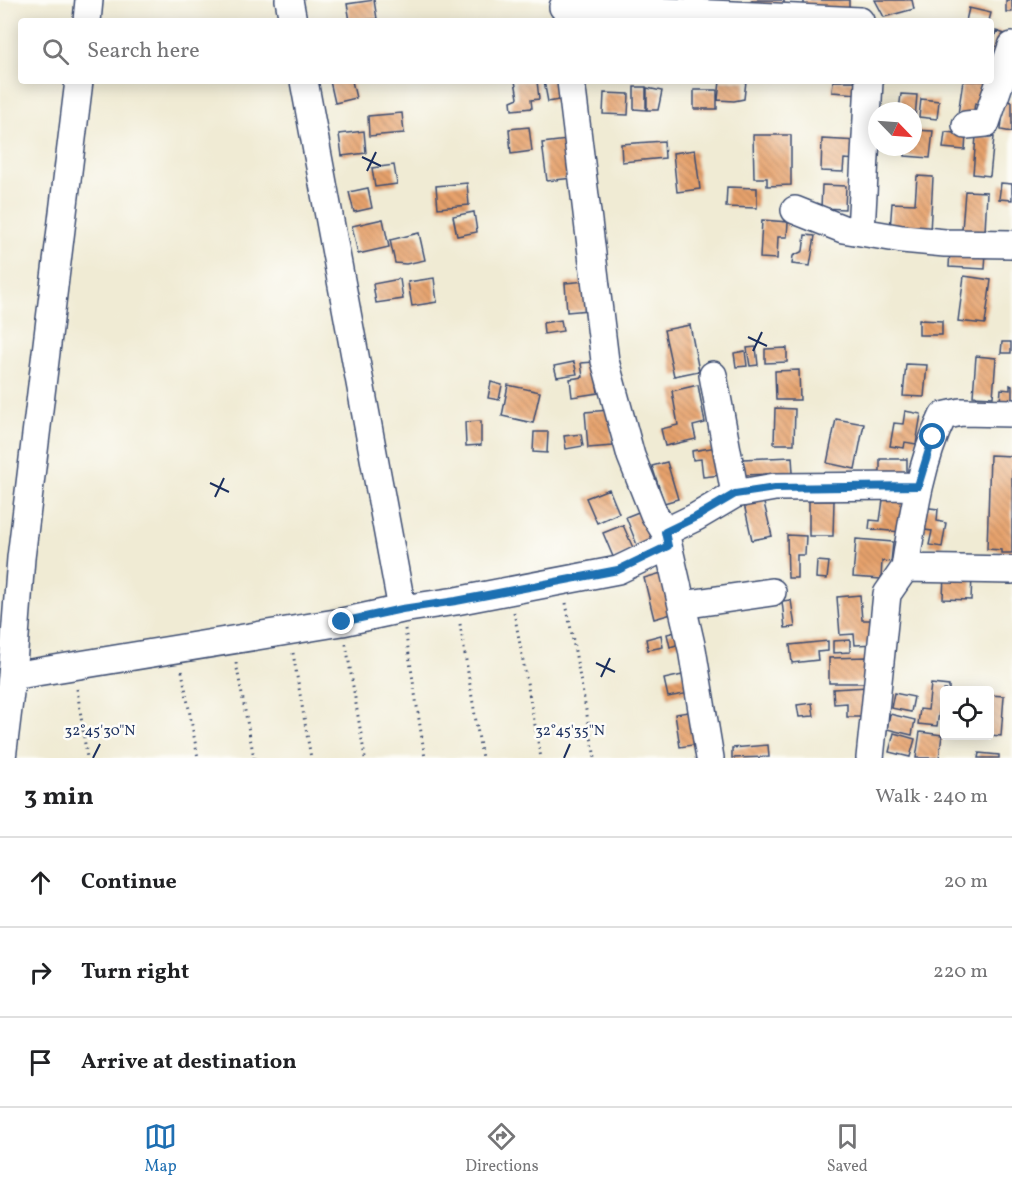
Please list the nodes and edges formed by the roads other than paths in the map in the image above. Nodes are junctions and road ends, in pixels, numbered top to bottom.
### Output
1 (89, 0) edge
2 (289, 0) edge
3 (563, 9) edge
4 (87, 18) edge
5 (292, 18) edge
6 (786, 18) edge
7 (1012, 46) edge
8 (79, 84) edge
9 (305, 84) edge
10 (571, 84) edge
11 (869, 84) edge
12 (966, 125) dead end
13 (795, 210) dead end
14 (861, 231) junction
15 (1012, 244) edge
16 (713, 375) dead end
17 (1012, 413) edge
18 (918, 486) junction
19 (735, 494) junction
20 (667, 539) junction
21 (11, 557) edge
22 (904, 568) junction
23 (1012, 570) edge
24 (772, 592) dead end
25 (682, 605) junction
26 (402, 609) junction
27 (12, 676) junction
28 (2, 758) edge
29 (710, 758) edge
30 (870, 758) edge

1 - 4 street
2 - 5 street
3 - 6 street
7 - 12 street
8 - 21 street
9 - 26 street
10 - 20 street
11 - 14 street
13 - 14 street
14 - 15 street
16 - 19 street
17 - 18 street
18 - 19 street
18 - 22 street
19 - 20 street
20 - 25 street
20 - 26 street
21 - 27 street
22 - 23 street
22 - 30 street
24 - 25 street
25 - 29 street
26 - 27 street
27 - 28 street

